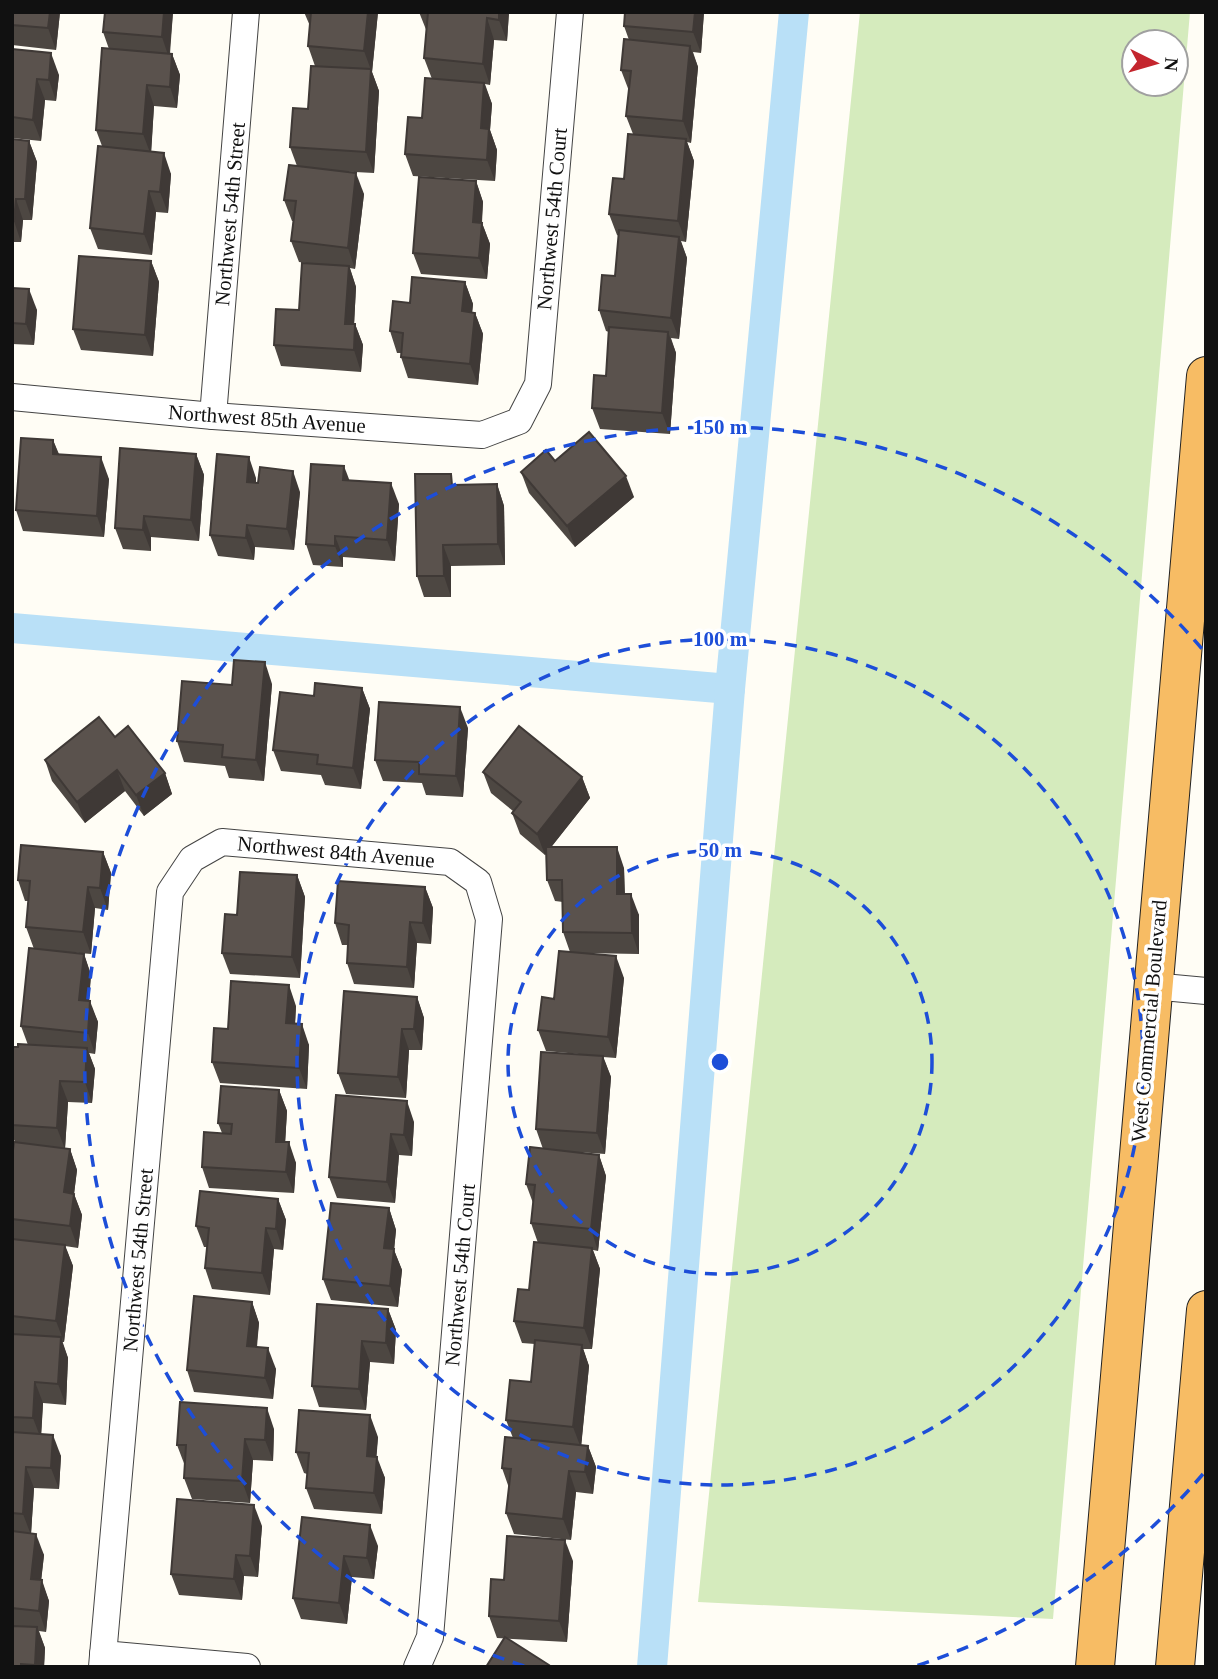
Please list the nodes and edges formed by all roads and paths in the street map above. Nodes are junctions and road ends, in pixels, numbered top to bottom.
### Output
1 (246, 12) edge
2 (570, 12) edge
3 (1206, 376) edge
4 (12, 397) edge
5 (213, 416) junction
6 (519, 421) joint
7 (192, 859) joint
8 (478, 882) joint
9 (1152, 986) junction
10 (1206, 991) edge
11 (1206, 1310) edge
12 (103, 1660) edge
13 (247, 1667) edge
14 (417, 1667) edge
15 (1095, 1667) edge
16 (1175, 1667) edge

1 - 5 street, Northwest 54th Street
2 - 6 street, Northwest 54th Court
3 - 9 highway, West Commercial Boulevard
4 - 5 street, Northwest 85th Avenue
5 - 6 street, Northwest 85th Avenue
7 - 8 street, Northwest 84th Avenue
7 - 12 street, Northwest 54th Street
8 - 14 street, Northwest 54th Court
9 - 10 street
9 - 15 highway, West Commercial Boulevard
11 - 16 highway
12 - 13 street

